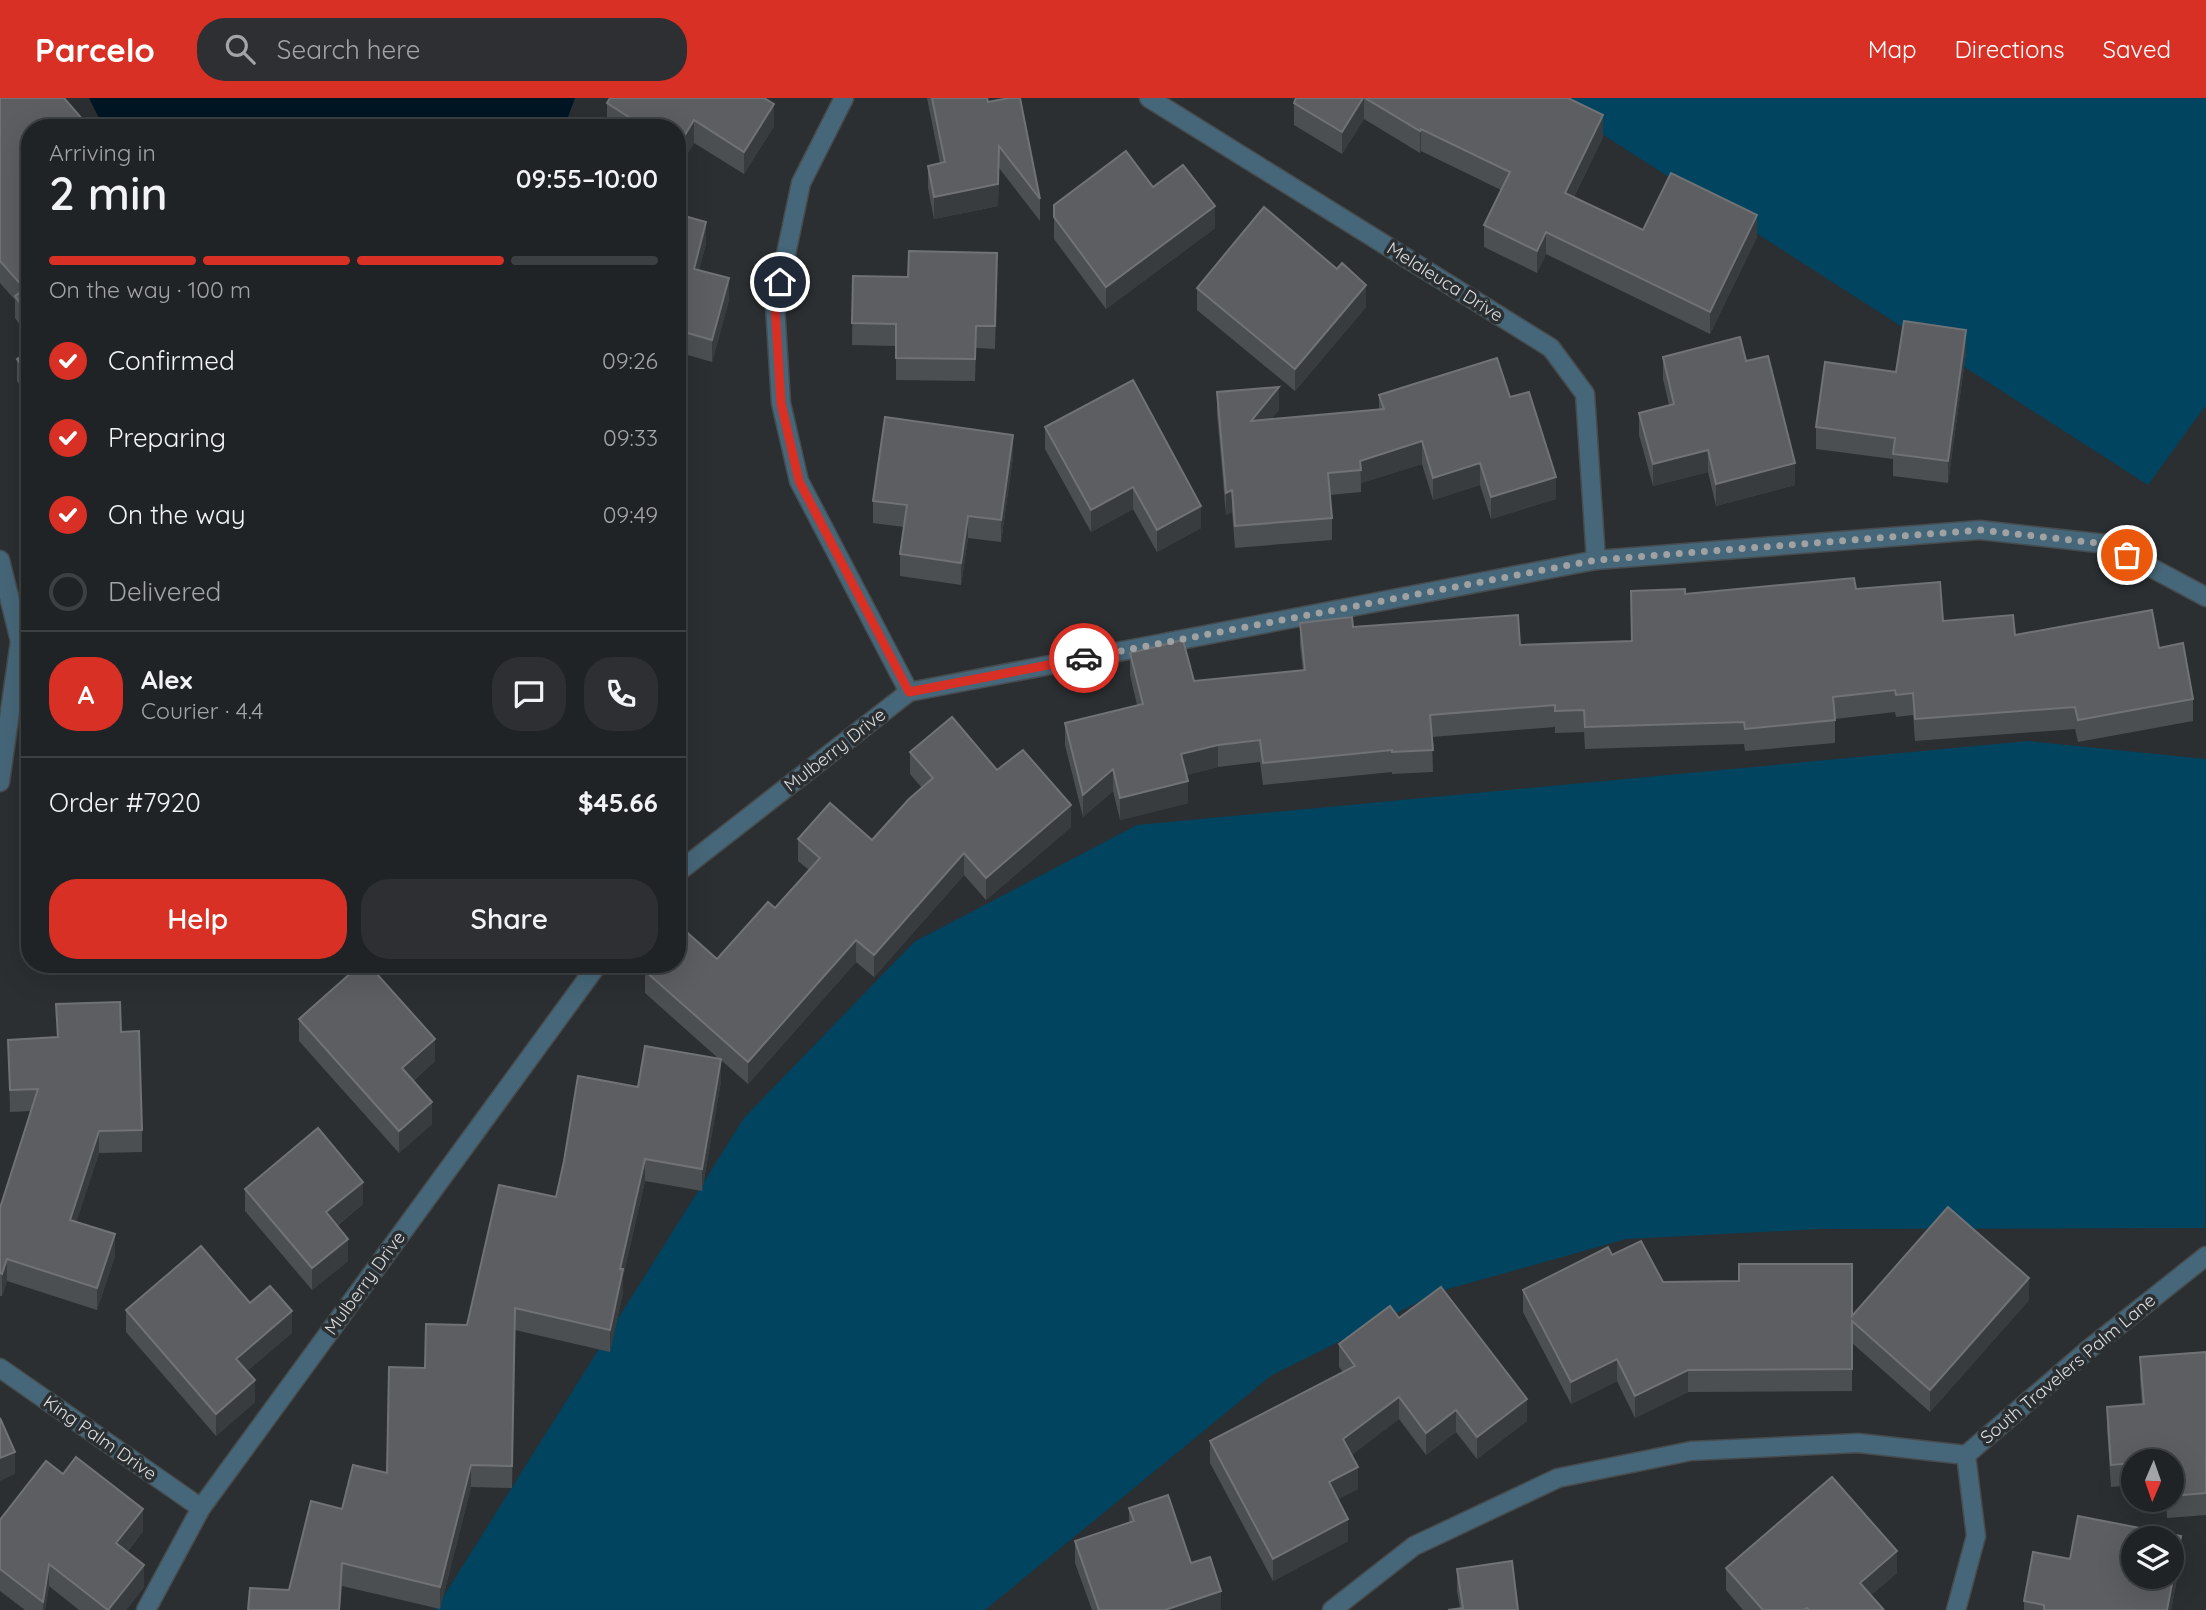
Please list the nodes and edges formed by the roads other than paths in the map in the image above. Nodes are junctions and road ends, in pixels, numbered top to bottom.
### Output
1 (844, 98) edge
2 (1149, 98) edge
3 (0, 560) edge
4 (1596, 560) junction
5 (2206, 597) edge
6 (21, 628) edge
7 (21, 664) edge
8 (909, 692) junction
9 (0, 782) edge
10 (686, 866) edge
11 (591, 973) edge
12 (2206, 1256) edge
13 (0, 1368) edge
14 (1966, 1455) junction
15 (201, 1508) junction
16 (146, 1610) edge
17 (1332, 1610) edge
18 (1956, 1610) edge

1 - 8 street
2 - 4 street, Melaleuca Drive
3 - 6 street
4 - 5 street, Mulberry Drive
4 - 8 street, Mulberry Drive
7 - 9 street
8 - 10 street, Mulberry Drive
11 - 15 street, Mulberry Drive
12 - 14 street, South Travelers Palm Lane
13 - 15 street, King Palm Drive
14 - 17 street, South Travelers Palm Lane
14 - 18 street
15 - 16 street, Mulberry Drive

